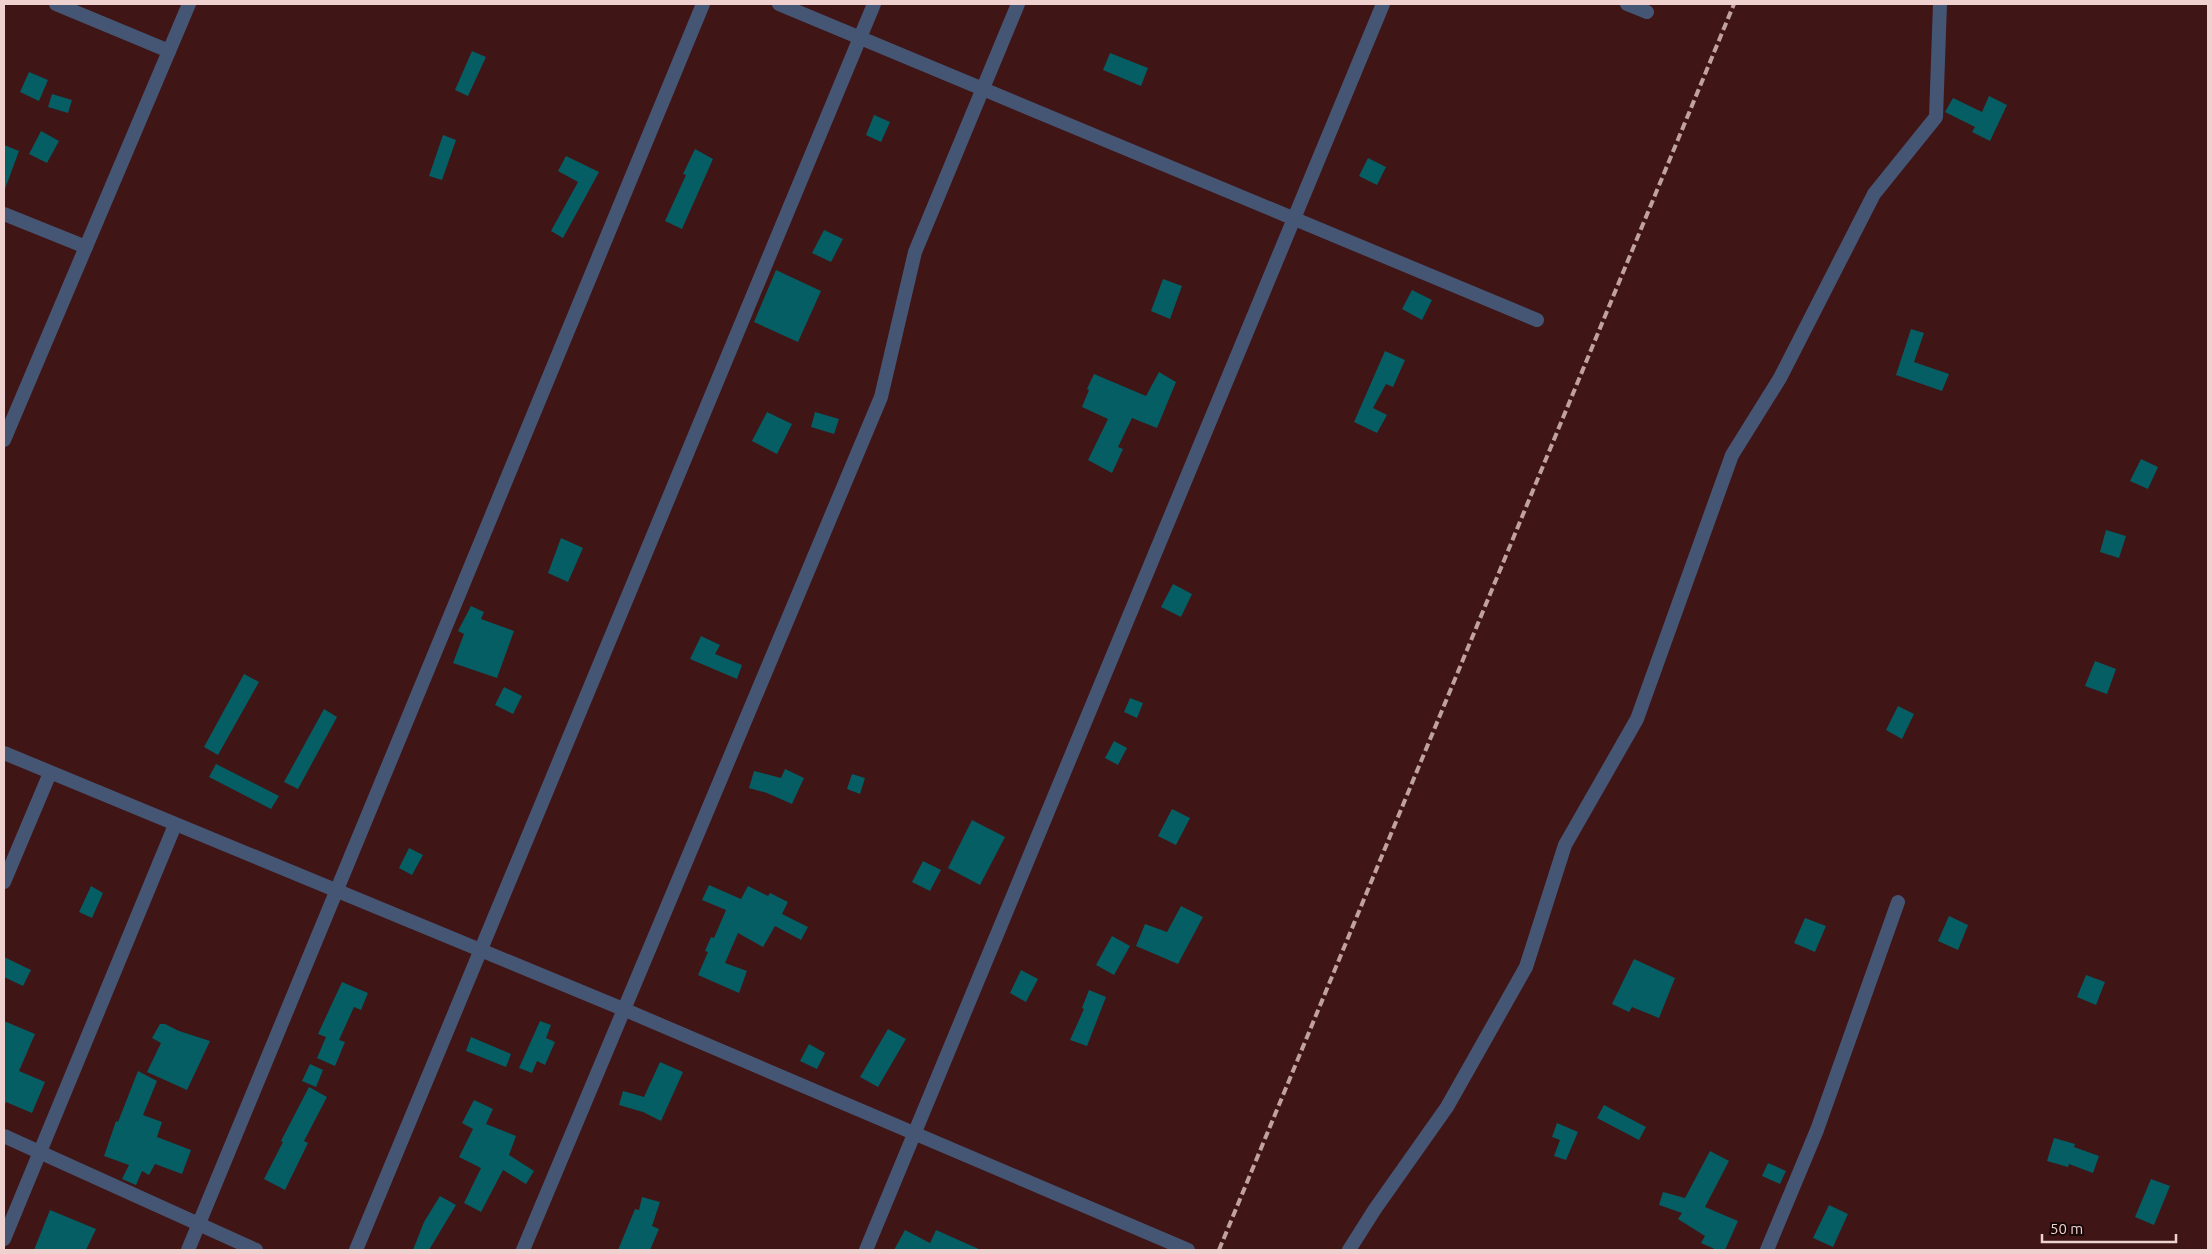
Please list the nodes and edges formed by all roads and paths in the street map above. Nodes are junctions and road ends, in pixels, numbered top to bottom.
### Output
1 (56, 4) edge
2 (189, 4) edge
3 (703, 4) edge
4 (779, 4) edge
5 (874, 4) edge
6 (1018, 4) edge
7 (1383, 4) edge
8 (1627, 4) edge
9 (1940, 4) edge
10 (1647, 12) dead end
11 (860, 38) junction
12 (169, 51) junction
13 (982, 88) junction
14 (4, 214) edge
15 (1294, 218) junction
16 (86, 248) junction
17 (1538, 320) dead end
18 (4, 440) edge
19 (4, 754) edge
20 (50, 772) junction
21 (175, 824) junction
22 (4, 882) edge
23 (336, 891) junction
24 (1898, 902) dead end
25 (481, 950) junction
26 (623, 1009) junction
27 (914, 1133) junction
28 (4, 1136) edge
29 (40, 1152) junction
30 (198, 1224) junction
31 (4, 1239) edge
32 (188, 1250) edge
33 (256, 1250) edge
34 (356, 1250) edge
35 (523, 1250) edge
36 (866, 1250) edge
37 (1188, 1250) edge
38 (1349, 1250) edge
39 (1767, 1250) edge

1 - 12 street
2 - 12 street
3 - 23 street
4 - 11 street
5 - 11 street
6 - 13 street
7 - 15 street
8 - 10 street
9 - 38 street
11 - 13 street
11 - 25 street
12 - 16 street
13 - 15 street
13 - 26 street
14 - 16 street
15 - 17 street
15 - 27 street
16 - 18 street
19 - 20 street
20 - 21 street
20 - 22 street
21 - 23 street
21 - 29 street
23 - 25 street
23 - 30 street
24 - 39 street
25 - 26 street
25 - 34 street
26 - 27 street
26 - 35 street
27 - 36 street
27 - 37 street
28 - 29 street
29 - 30 street
29 - 31 street
30 - 32 street
30 - 33 street

